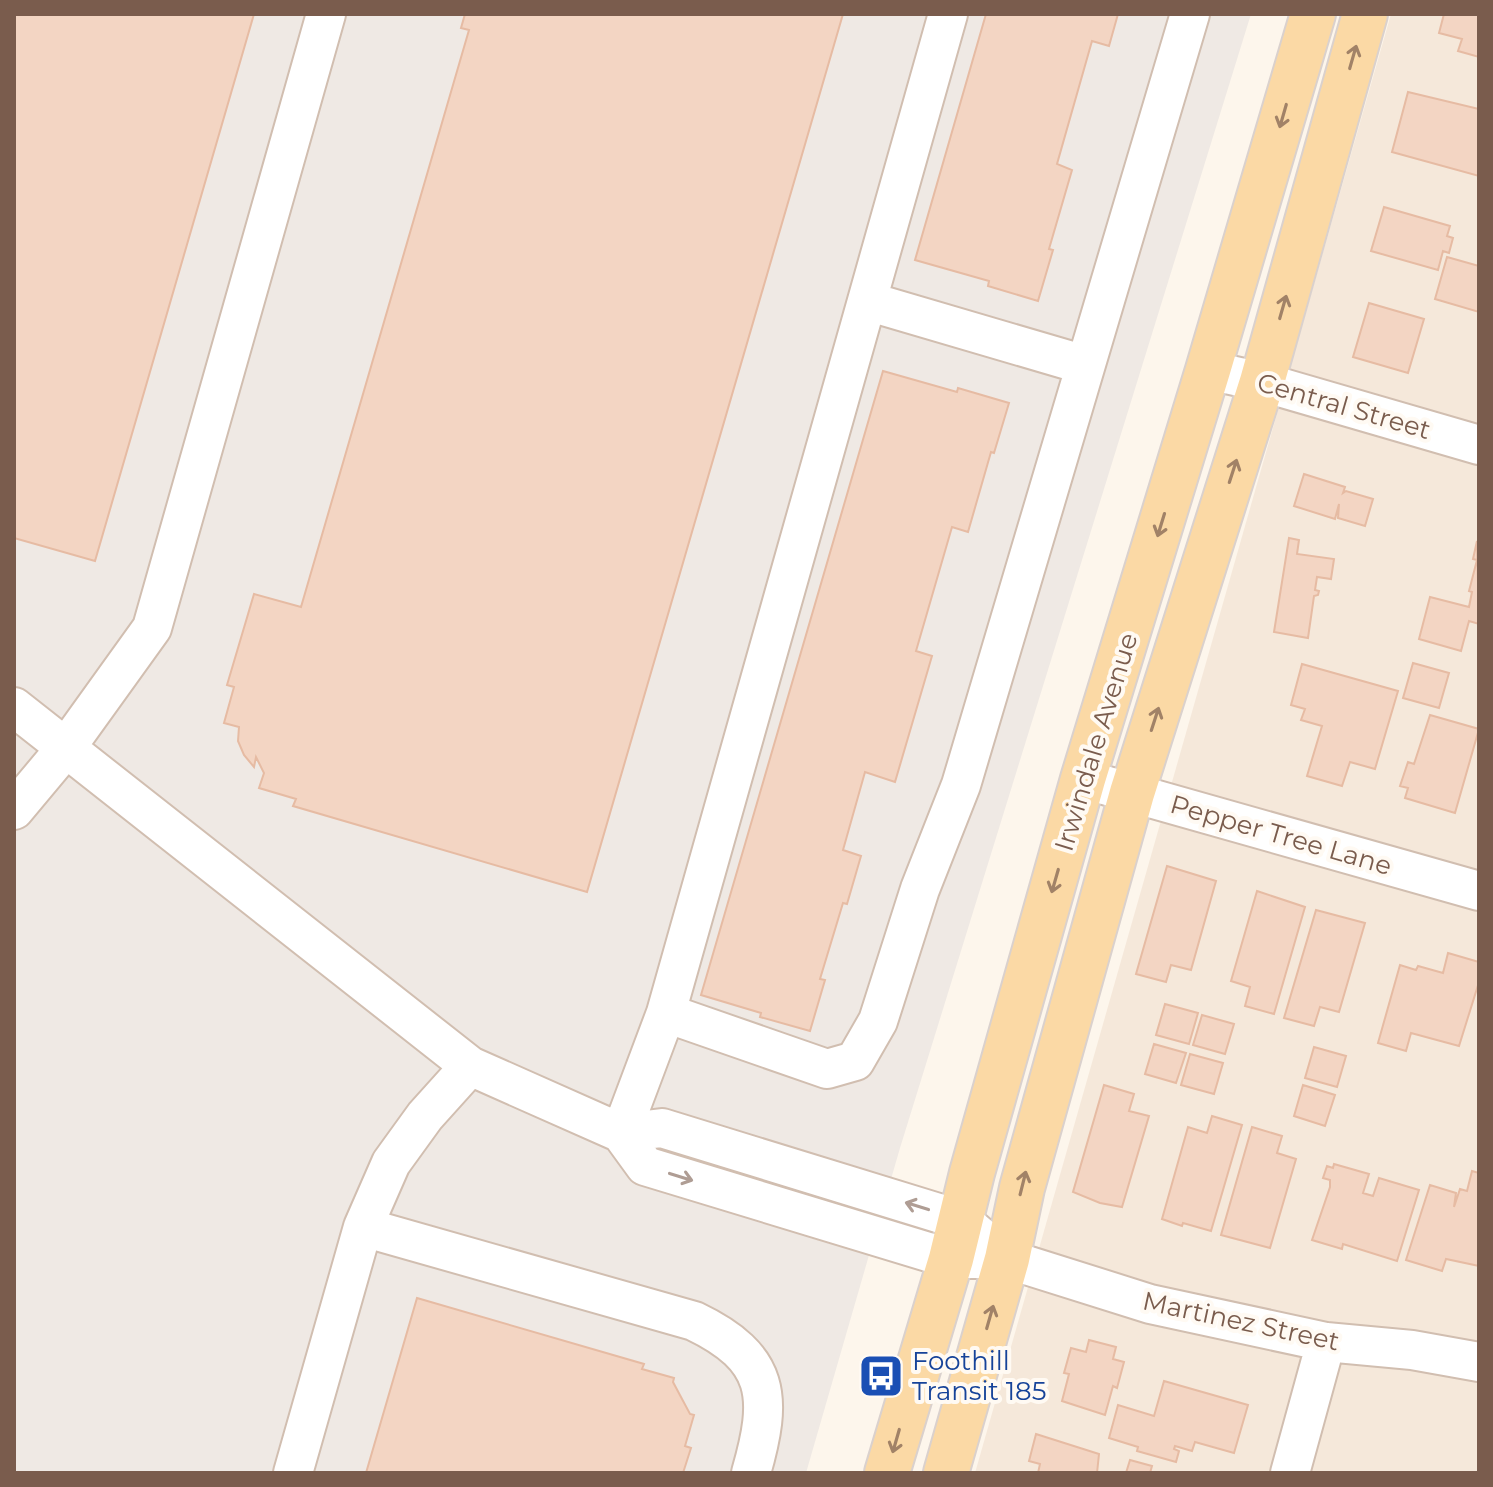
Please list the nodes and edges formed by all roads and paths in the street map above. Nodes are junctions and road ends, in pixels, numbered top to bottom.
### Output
1 (326, 14) edge
2 (948, 14) edge
3 (1190, 14) edge
4 (1313, 14) edge
5 (1365, 14) edge
6 (867, 301) junction
7 (1085, 365) junction
8 (1208, 370) junction
9 (1262, 382) junction
10 (1479, 445) edge
11 (14, 707) edge
12 (65, 749) junction
13 (1083, 779) junction
14 (1132, 793) junction
15 (14, 810) edge
16 (1479, 891) edge
17 (666, 1013) junction
18 (470, 1066) junction
19 (621, 1133) junction
20 (363, 1227) junction
21 (956, 1240) junction
22 (1007, 1259) junction
23 (1326, 1342) junction
24 (1479, 1362) edge
25 (293, 1473) edge
26 (751, 1473) edge
27 (887, 1473) edge
28 (946, 1473) edge
29 (1290, 1473) edge

1 - 12 street
2 - 6 street
3 - 7 street
4 -> 8 main road, Irwindale Avenue
9 -> 5 main road, Irwindale Avenue
6 - 7 street
6 - 17 street
7 - 17 street
8 - 9 street, Central Street
8 -> 13 main road, Irwindale Avenue
9 - 10 street, Central Street
14 -> 9 main road, Irwindale Avenue
11 - 12 street
12 - 15 street
12 - 18 street
13 - 14 street, Pepper Tree Lane
13 -> 21 main road, Irwindale Avenue
14 - 16 street, Pepper Tree Lane
22 -> 14 main road, Irwindale Avenue
17 - 19 street
18 - 19 street
18 - 20 street
19 - 21 street, Martinez Street
20 - 25 street
20 - 26 street
21 - 22 street, Martinez Street
21 -> 27 main road, Irwindale Avenue
22 - 23 street, Martinez Street
28 -> 22 main road, Irwindale Avenue
23 - 24 street, Martinez Street
23 - 29 street

